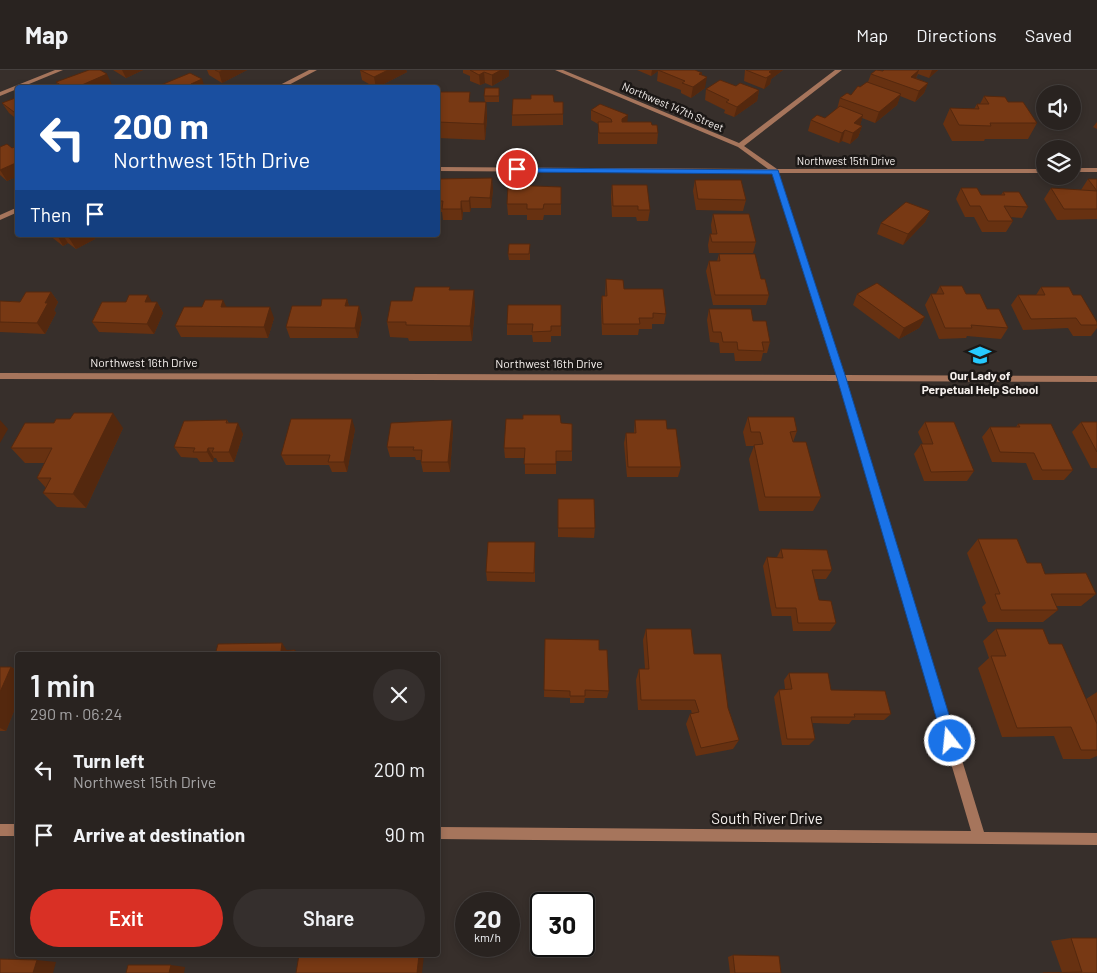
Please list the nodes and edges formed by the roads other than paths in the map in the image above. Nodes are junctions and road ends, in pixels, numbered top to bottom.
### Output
1 (60, 70) edge
2 (314, 70) edge
3 (558, 70) edge
4 (840, 70) edge
5 (22, 85) edge
6 (283, 85) edge
7 (15, 88) edge
8 (0, 94) edge
9 (740, 146) junction
10 (440, 169) edge
11 (1036, 170) edge
12 (1081, 170) edge
13 (1097, 170) edge
14 (775, 172) junction
15 (15, 210) edge
16 (0, 218) edge
17 (0, 376) edge
18 (842, 378) junction
19 (1097, 380) edge
20 (0, 830) edge
21 (15, 830) edge
22 (440, 833) edge
23 (979, 837) junction
24 (1097, 839) edge

1 - 5 street
2 - 6 street
3 - 9 street, Northwest 147th Street
4 - 9 street
7 - 8 street
9 - 14 street, Northwest 147th Street
10 - 14 street, Northwest 15th Drive
11 - 14 street, Northwest 15th Drive
12 - 13 street
14 - 18 street
15 - 16 street
17 - 18 street, Northwest 16th Drive
18 - 19 street, Northwest 16th Drive
18 - 23 street
20 - 21 street
22 - 23 street, South River Drive
23 - 24 street, South River Drive

